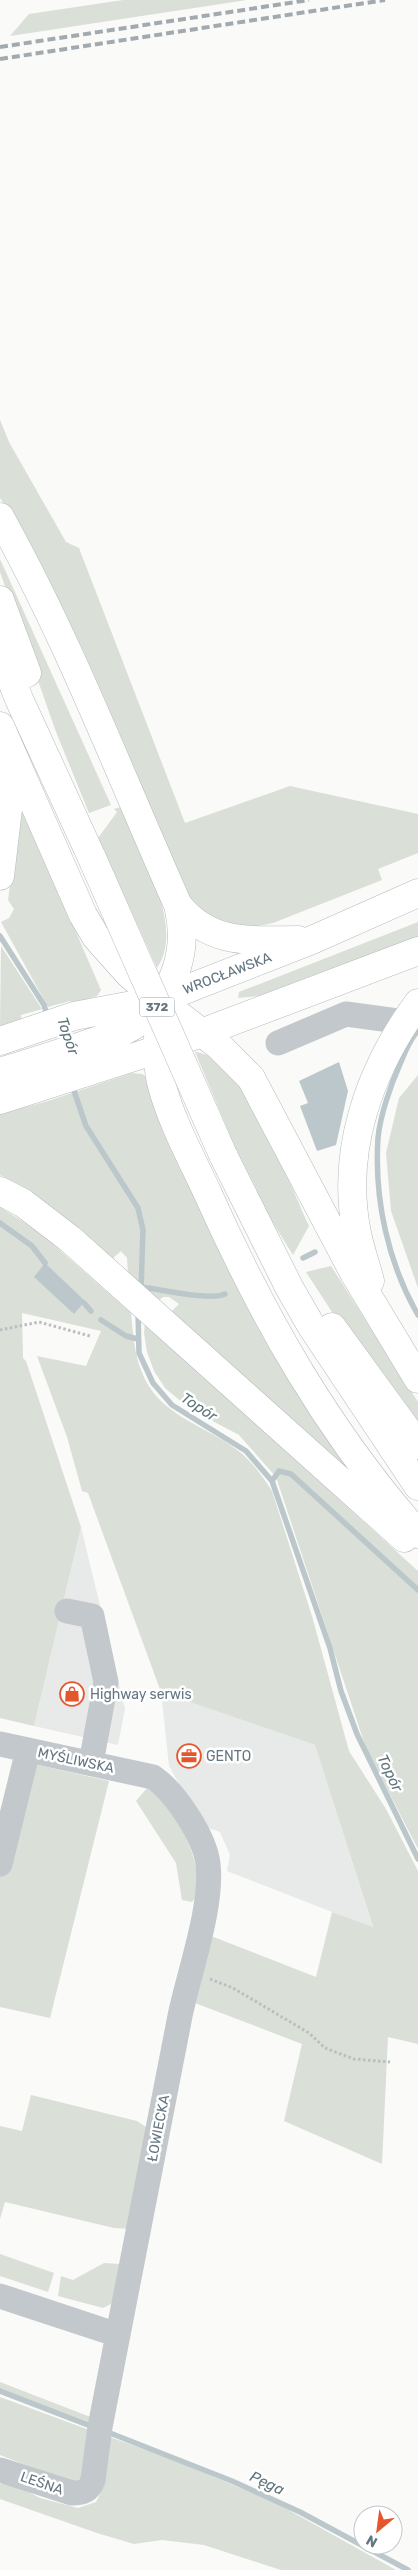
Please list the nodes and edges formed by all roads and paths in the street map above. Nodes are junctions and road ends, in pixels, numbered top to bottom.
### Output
1 (0, 517) edge
2 (0, 600) edge
3 (0, 651) edge
4 (0, 726) edge
5 (14, 757) junction
6 (70, 808) junction
7 (0, 876) edge
8 (418, 893) edge
9 (178, 905) junction
10 (312, 940) junction
11 (418, 950) edge
12 (158, 1000) junction
13 (411, 1013) edge
14 (202, 1033) junction
15 (0, 1041) edge
16 (278, 1043) dead end
17 (159, 1049) junction
18 (0, 1072) edge
19 (0, 1100) edge
20 (0, 1191) edge
21 (263, 1234) junction
22 (378, 1314) junction
23 (0, 1330) edge
24 (90, 1336) dead end
25 (418, 1379) edge
26 (418, 1445) edge
27 (418, 1486) edge
28 (418, 1534) edge
29 (418, 1550) edge
30 (67, 1611) dead end
31 (0, 1744) edge
32 (28, 1750) junction
33 (91, 1764) junction
34 (153, 1777) joint
35 (0, 1864) edge
36 (190, 1971) junction
37 (390, 2062) dead end
38 (0, 2296) edge
39 (118, 2336) junction
40 (0, 2470) edge
41 (84, 2492) joint

1 - 9 main road
2 - 6 main road, 372
3 - 6 main road, 372
4 - 5 main road
5 - 7 main road
5 - 12 main road
6 - 21 main road, 372, bridge
8 - 10 main road, WROCŁAWSKA
9 - 10 main road
9 - 12 main road
10 - 12 main road, WROCŁAWSKA
11 - 14 main road
12 - 14 main road
12 - 15 main road, WROCŁAWSKA
12 - 17 main road
12 - 18 main road
13 - 16 street
13 - 22 main road
14 - 17 main road
14 - 22 main road
17 - 19 main road
17 - 28 main road
20 - 29 main road
21 - 26 main road, 372
21 - 27 main road, 372
22 - 25 main road
23 - 24 path
30 - 33 street
31 - 32 street, MYŚLIWSKA
32 - 33 street, MYŚLIWSKA
32 - 35 street
33 - 34 street, MYŚLIWSKA
34 - 36 street, ŁOWIECKA
36 - 37 path
36 - 39 street, ŁOWIECKA
38 - 39 street
39 - 41 street, ŁOWIECKA
40 - 41 street, LEŚNA

